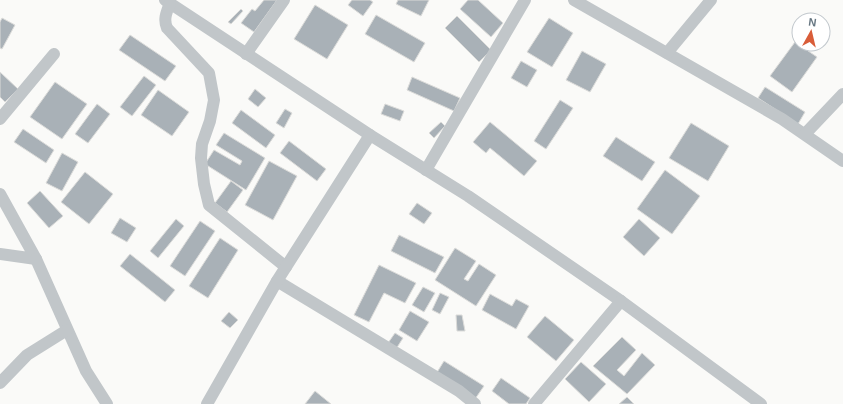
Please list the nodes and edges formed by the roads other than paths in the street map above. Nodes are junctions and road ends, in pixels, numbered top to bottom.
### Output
1 (284, 0) edge
2 (525, 0) edge
3 (574, 0) edge
4 (711, 0) edge
5 (167, 1) edge
6 (667, 53) junction
7 (54, 54) dead end
8 (246, 54) junction
9 (843, 94) edge
10 (0, 119) edge
11 (805, 134) junction
12 (370, 135) junction
13 (843, 161) edge
14 (426, 170) junction
15 (0, 194) edge
16 (0, 254) edge
17 (36, 259) junction
18 (286, 266) junction
19 (277, 282) junction
20 (621, 301) junction
21 (67, 330) junction
22 (0, 383) edge
23 (107, 404) edge
24 (208, 404) edge
25 (475, 404) edge
26 (534, 404) edge
27 (761, 404) edge

1 - 8 street
2 - 14 street
3 - 6 street
4 - 6 street
5 - 8 street
5 - 18 street
6 - 11 street
7 - 10 street
8 - 12 street
9 - 11 street
11 - 13 street
12 - 14 street
12 - 18 street
14 - 20 street
15 - 17 street
16 - 17 street
17 - 21 street
18 - 19 street
19 - 24 street
19 - 25 street
20 - 26 street
20 - 27 street
21 - 22 street
21 - 23 street

